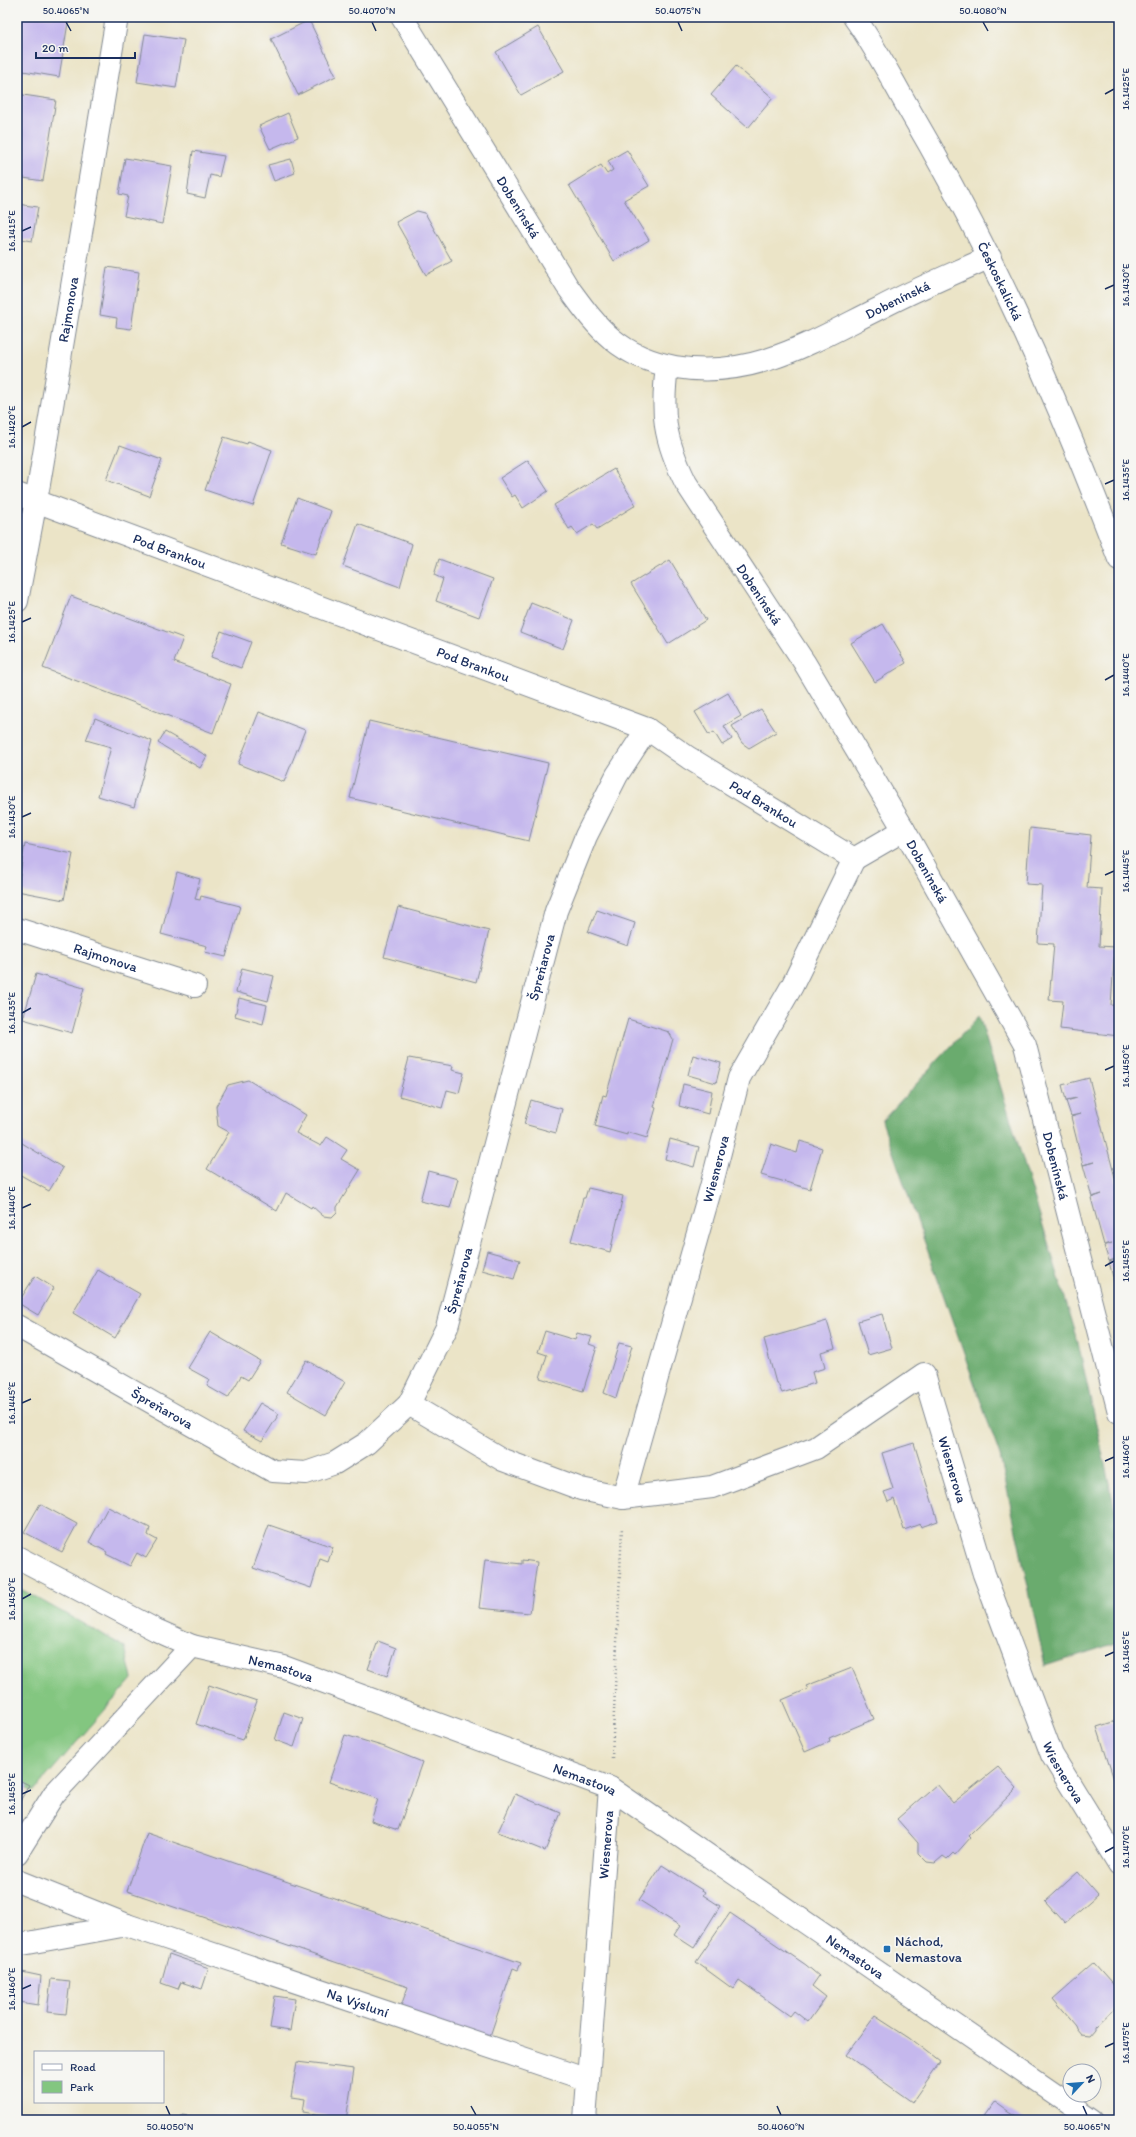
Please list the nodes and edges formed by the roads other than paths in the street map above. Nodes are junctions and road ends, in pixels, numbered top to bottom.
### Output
1 (117, 17) edge
2 (402, 17) edge
3 (854, 17) edge
4 (990, 257) junction
5 (667, 366) junction
6 (27, 497) edge
7 (1119, 559) edge
8 (17, 601) edge
9 (647, 729) junction
10 (904, 830) junction
11 (854, 859) junction
12 (17, 929) edge
13 (194, 986) dead end
14 (17, 1326) edge
15 (409, 1404) junction
16 (1119, 1412) edge
17 (623, 1498) junction
18 (17, 1556) edge
19 (192, 1646) junction
20 (610, 1788) junction
21 (17, 1853) edge
22 (1119, 1864) edge
23 (17, 1881) edge
24 (127, 1925) junction
25 (17, 1945) edge
26 (588, 2080) junction
27 (585, 2120) edge
28 (1093, 2120) edge

1 - 6 street, Rajmonova
2 - 5 street, Dobenínská
3 - 4 street, Českoskalická
4 - 5 street, Dobenínská
4 - 7 street, Českoskalická
5 - 10 street, Dobenínská
6 - 8 street, Rajmonova
6 - 9 street, Pod Brankou
9 - 11 street, Pod Brankou
9 - 15 street, Špreňarova
10 - 11 street
10 - 16 street, Dobenínská
11 - 17 street, Wiesnerova
12 - 13 street, Rajmonova
14 - 15 street, Špreňarova
15 - 17 street
17 - 22 street, Wiesnerova
18 - 19 street, Nemastova
19 - 20 street, Nemastova
19 - 21 street
20 - 26 street, Wiesnerova
20 - 28 street, Nemastova
23 - 24 street, Na Výsluní
24 - 25 street, Na Výsluní
24 - 26 street, Na Výsluní
26 - 27 street, Wiesnerova

